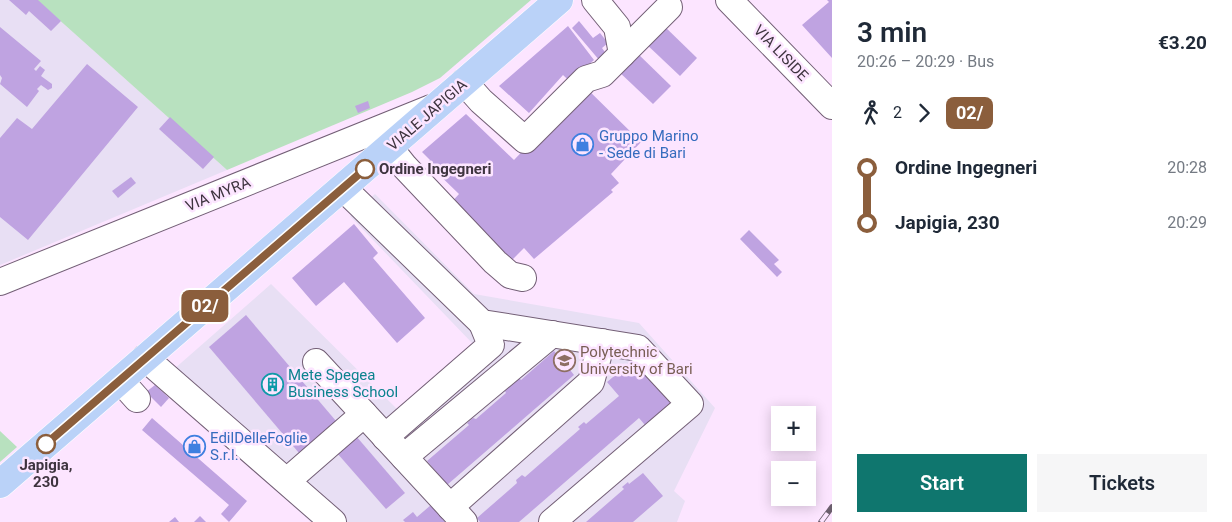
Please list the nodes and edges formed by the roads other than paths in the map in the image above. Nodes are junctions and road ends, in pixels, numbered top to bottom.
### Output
1 (559, 0) edge
2 (595, 0) edge
3 (729, 0) edge
4 (669, 7) dead end
5 (622, 54) junction
6 (464, 82) junction
7 (436, 106) junction
8 (832, 106) edge
9 (389, 147) junction
10 (343, 188) junction
11 (523, 278) dead end
12 (0, 282) edge
13 (486, 334) junction
14 (552, 334) junction
15 (602, 342) junction
16 (145, 358) junction
17 (316, 362) dead end
18 (511, 368) junction
19 (364, 414) junction
20 (385, 437) junction
21 (404, 457) junction
22 (287, 481) junction
23 (0, 484) edge
24 (457, 514) edge
25 (333, 522) edge
26 (552, 522) edge

1 - 6 main road, VIALE JAPIGIA
2 - 5 street
3 - 8 street, VIA LISIDE
4 - 5 street
5 - 6 street
6 - 7 main road, VIALE JAPIGIA
7 - 9 main road, VIALE JAPIGIA
7 - 12 street, VIA MYRA
9 - 10 main road, VIALE JAPIGIA
9 - 11 street
10 - 13 street
10 - 16 main road, VIALE JAPIGIA
13 - 14 street
13 - 18 street
13 - 20 street
14 - 15 street
14 - 18 street
15 - 24 street
15 - 26 street
16 - 22 street
16 - 23 main road, VIALE JAPIGIA
17 - 19 street
18 - 21 street
19 - 20 street
19 - 22 street
20 - 21 street
21 - 24 street
22 - 25 street

